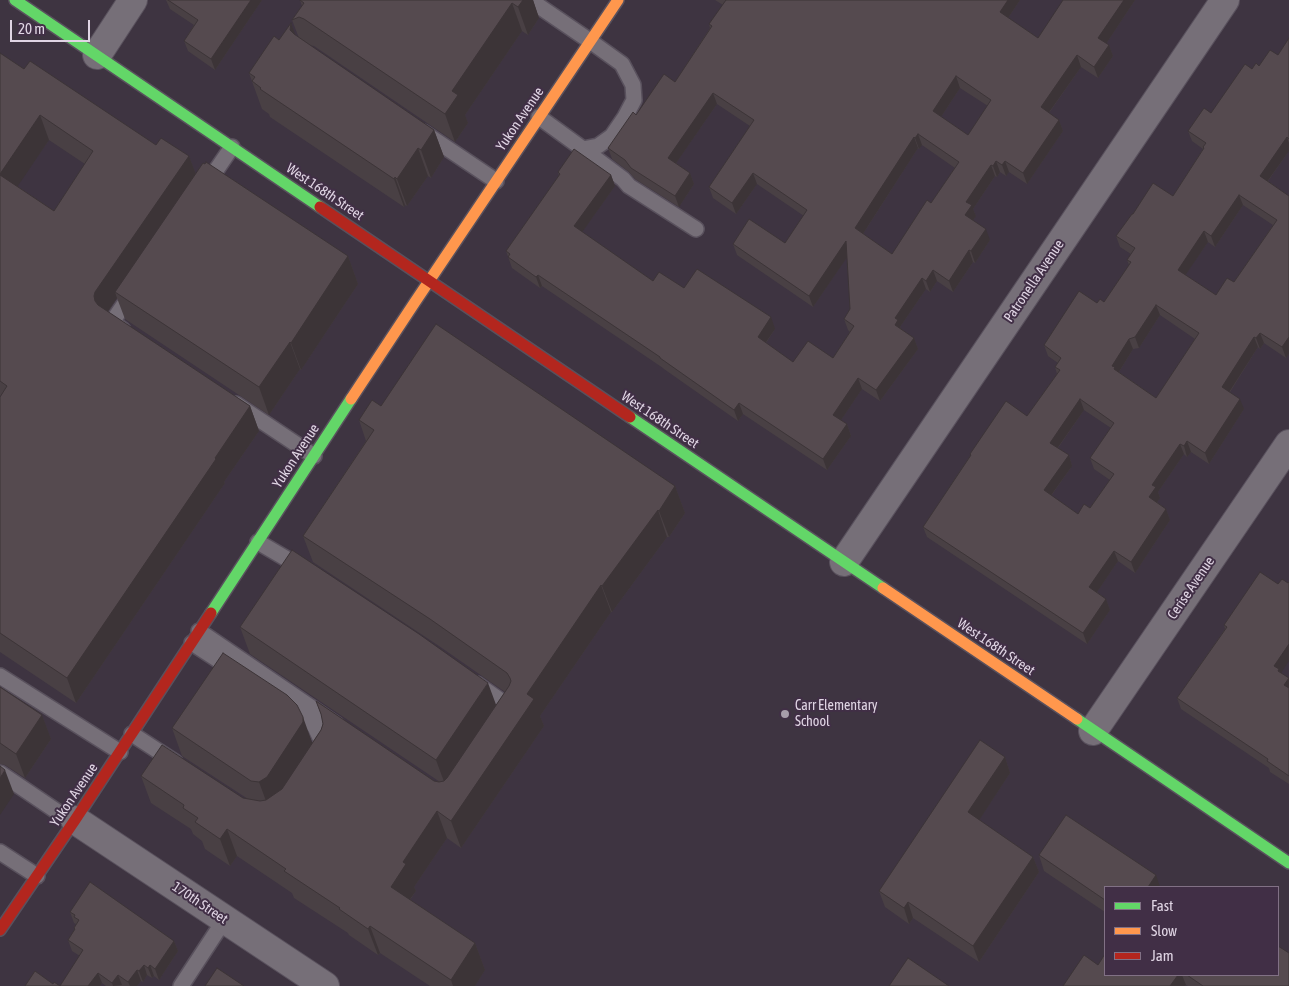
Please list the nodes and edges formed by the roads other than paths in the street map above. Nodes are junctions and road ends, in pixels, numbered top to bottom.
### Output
1 (15, 0) edge
2 (133, 0) edge
3 (530, 0) edge
4 (618, 0) edge
5 (1225, 0) edge
6 (590, 41) junction
7 (96, 55) junction
8 (539, 118) junction
9 (414, 126) edge
10 (232, 147) junction
11 (583, 149) junction
12 (496, 182) junction
13 (200, 193) edge
14 (696, 229) dead end
15 (429, 281) junction
16 (139, 282) edge
17 (136, 338) edge
18 (225, 397) edge
19 (1289, 444) edge
20 (314, 456) junction
21 (258, 542) junction
22 (844, 562) junction
23 (314, 574) edge
24 (196, 637) junction
25 (0, 676) edge
26 (465, 676) edge
27 (501, 723) edge
28 (1093, 731) junction
29 (132, 734) junction
30 (352, 735) edge
31 (120, 752) junction
32 (313, 766) edge
33 (187, 771) edge
34 (0, 773) edge
35 (74, 822) junction
36 (0, 852) edge
37 (1289, 863) edge
38 (37, 876) junction
39 (225, 920) junction
40 (0, 930) edge
41 (181, 986) edge
42 (325, 986) edge

1 - 7 street, West 168th Street
2 - 7 street
3 - 6 lane
4 - 6 street, Yukon Avenue
5 - 22 street, Patronella Avenue
6 - 8 street, Yukon Avenue
6 - 11 lane
7 - 10 street, West 168th Street
8 - 11 lane
8 - 12 street, Yukon Avenue
9 - 12 lane
10 - 13 lane
10 - 15 street, West 168th Street
11 - 14 lane
12 - 15 street, Yukon Avenue
15 - 20 street, Yukon Avenue
15 - 22 street, West 168th Street
16 - 17 lane
18 - 20 lane
19 - 28 street, Cerise Avenue
20 - 21 street, Yukon Avenue
21 - 23 lane
21 - 24 street, Yukon Avenue
22 - 28 street, West 168th Street
24 - 29 street, Yukon Avenue
24 - 30 lane
24 - 32 lane
25 - 31 lane
26 - 27 lane
28 - 37 street, West 168th Street
29 - 31 street, Yukon Avenue
29 - 33 lane
31 - 35 street, Yukon Avenue
34 - 35 lane
35 - 38 street, Yukon Avenue
35 - 39 street, 170th Street
36 - 38 lane
38 - 40 street, Yukon Avenue
39 - 41 lane
39 - 42 street, 170th Street

